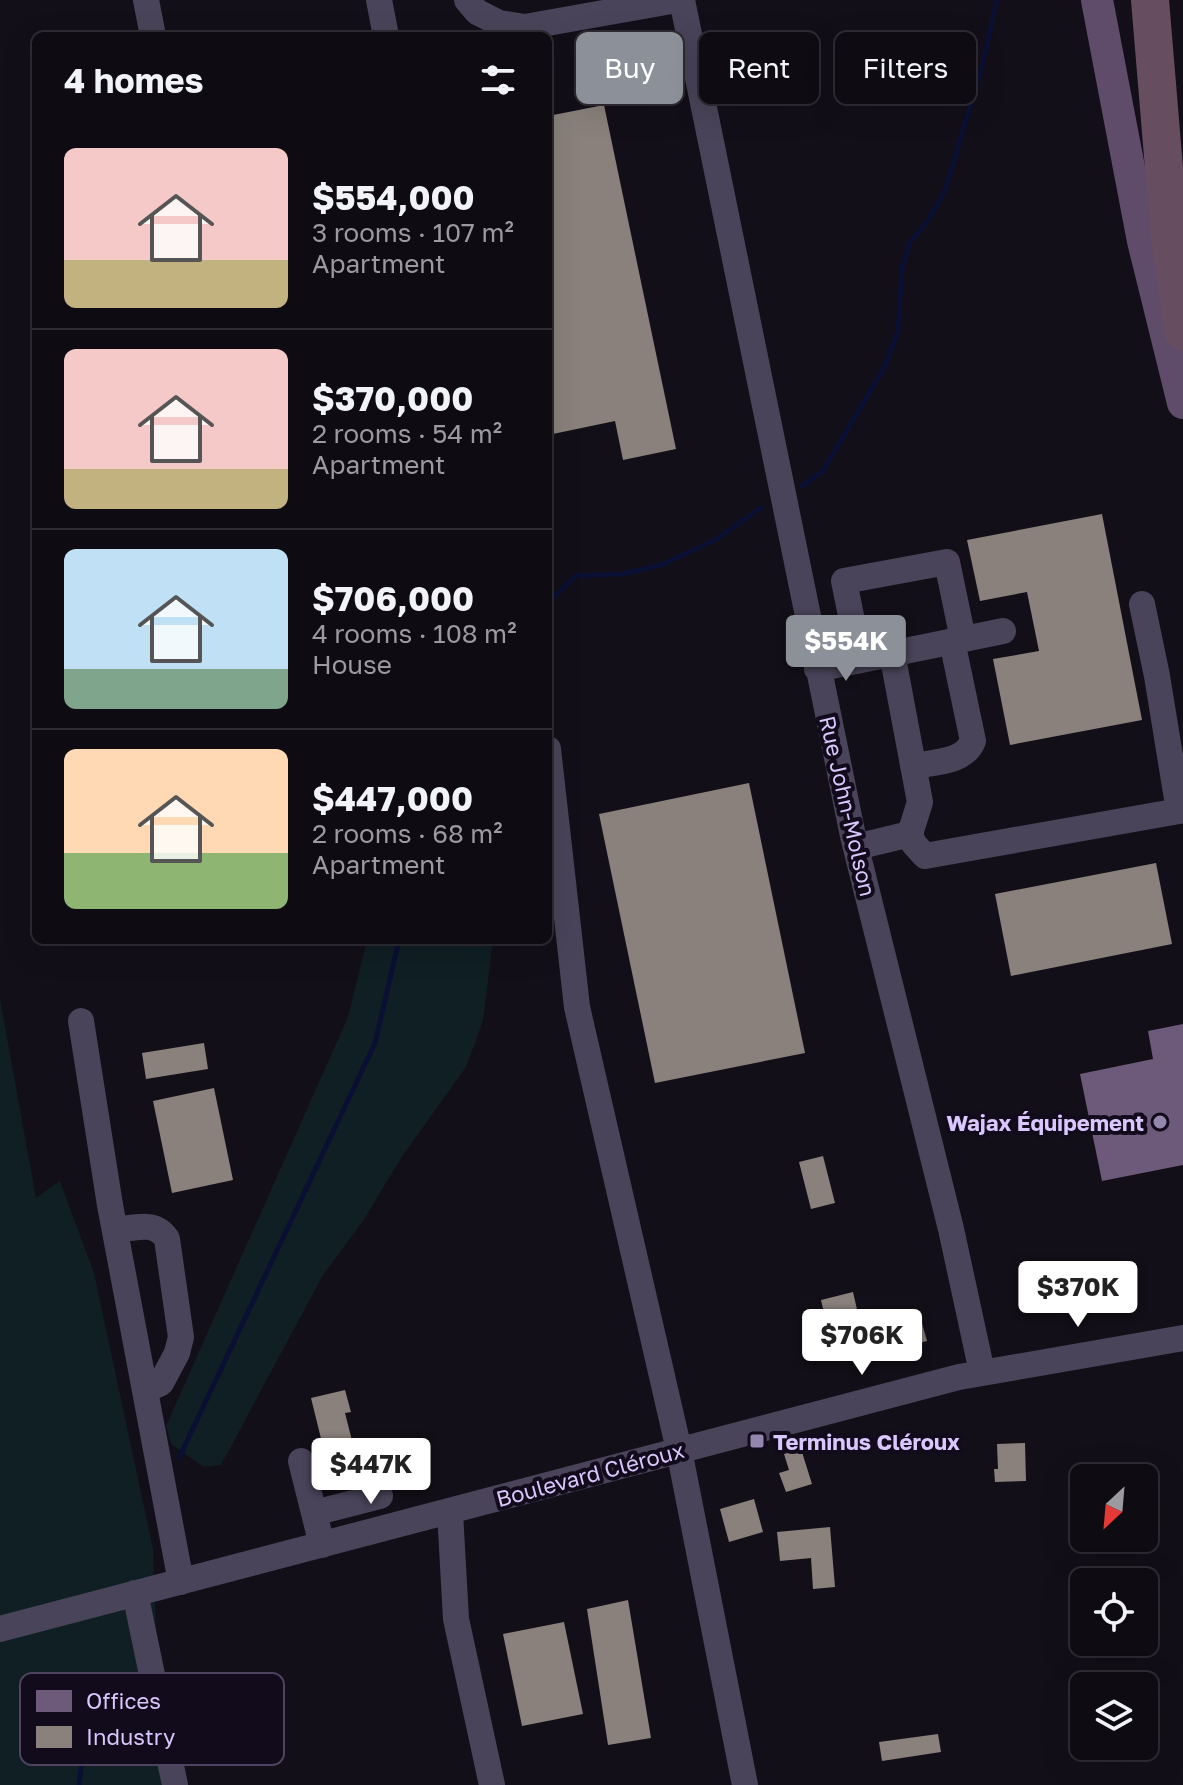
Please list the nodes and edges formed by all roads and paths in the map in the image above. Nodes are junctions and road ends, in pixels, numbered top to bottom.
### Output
1 (146, 0) edge
2 (379, 0) edge
3 (467, 0) edge
4 (680, 0) edge
5 (1097, 0) edge
6 (1153, 0) edge
7 (152, 32) edge
8 (385, 32) edge
9 (1183, 123) edge
10 (1183, 331) edge
11 (1183, 403) edge
12 (1142, 604) dead end
13 (1003, 631) dead end
14 (957, 640) junction
15 (892, 653) junction
16 (860, 660) junction
17 (817, 669) junction
18 (913, 766) junction
19 (552, 785) edge
20 (910, 834) junction
21 (856, 847) junction
22 (81, 1021) dead end
23 (115, 1230) junction
24 (1183, 1338) edge
25 (982, 1372) junction
26 (145, 1390) junction
27 (679, 1450) junction
28 (301, 1461) dead end
29 (380, 1496) dead end
30 (450, 1512) junction
31 (314, 1513) junction
32 (322, 1545) junction
33 (181, 1582) junction
34 (135, 1593) junction
35 (0, 1629) edge
36 (152, 1673) edge
37 (171, 1765) edge
38 (175, 1785) edge
39 (492, 1785) edge
40 (745, 1785) edge

1 - 7 street
2 - 8 street
3 - 4 street
4 - 17 street, Rue John-Molson
5 - 11 main road
6 - 9 highway
6 - 10 highway
12 - 20 street
13 - 14 street
14 - 15 street
14 - 16 street
14 - 18 street
15 - 16 street
15 - 18 street
16 - 17 street
17 - 21 street, Rue John-Molson
18 - 20 street
19 - 27 street
20 - 21 street
21 - 25 street, Rue John-Molson
22 - 23 street
23 - 26 street
23 - 26 street
24 - 25 street, Boulevard Cléroux
25 - 27 street, Boulevard Cléroux
26 - 33 street
27 - 30 street, Boulevard Cléroux
27 - 40 street
28 - 31 street
29 - 31 street
30 - 32 street, Boulevard Cléroux
30 - 39 street
31 - 32 street
32 - 33 street, Boulevard Cléroux
33 - 34 street, Boulevard Cléroux
34 - 35 street, Boulevard Cléroux
34 - 36 street
37 - 38 street

